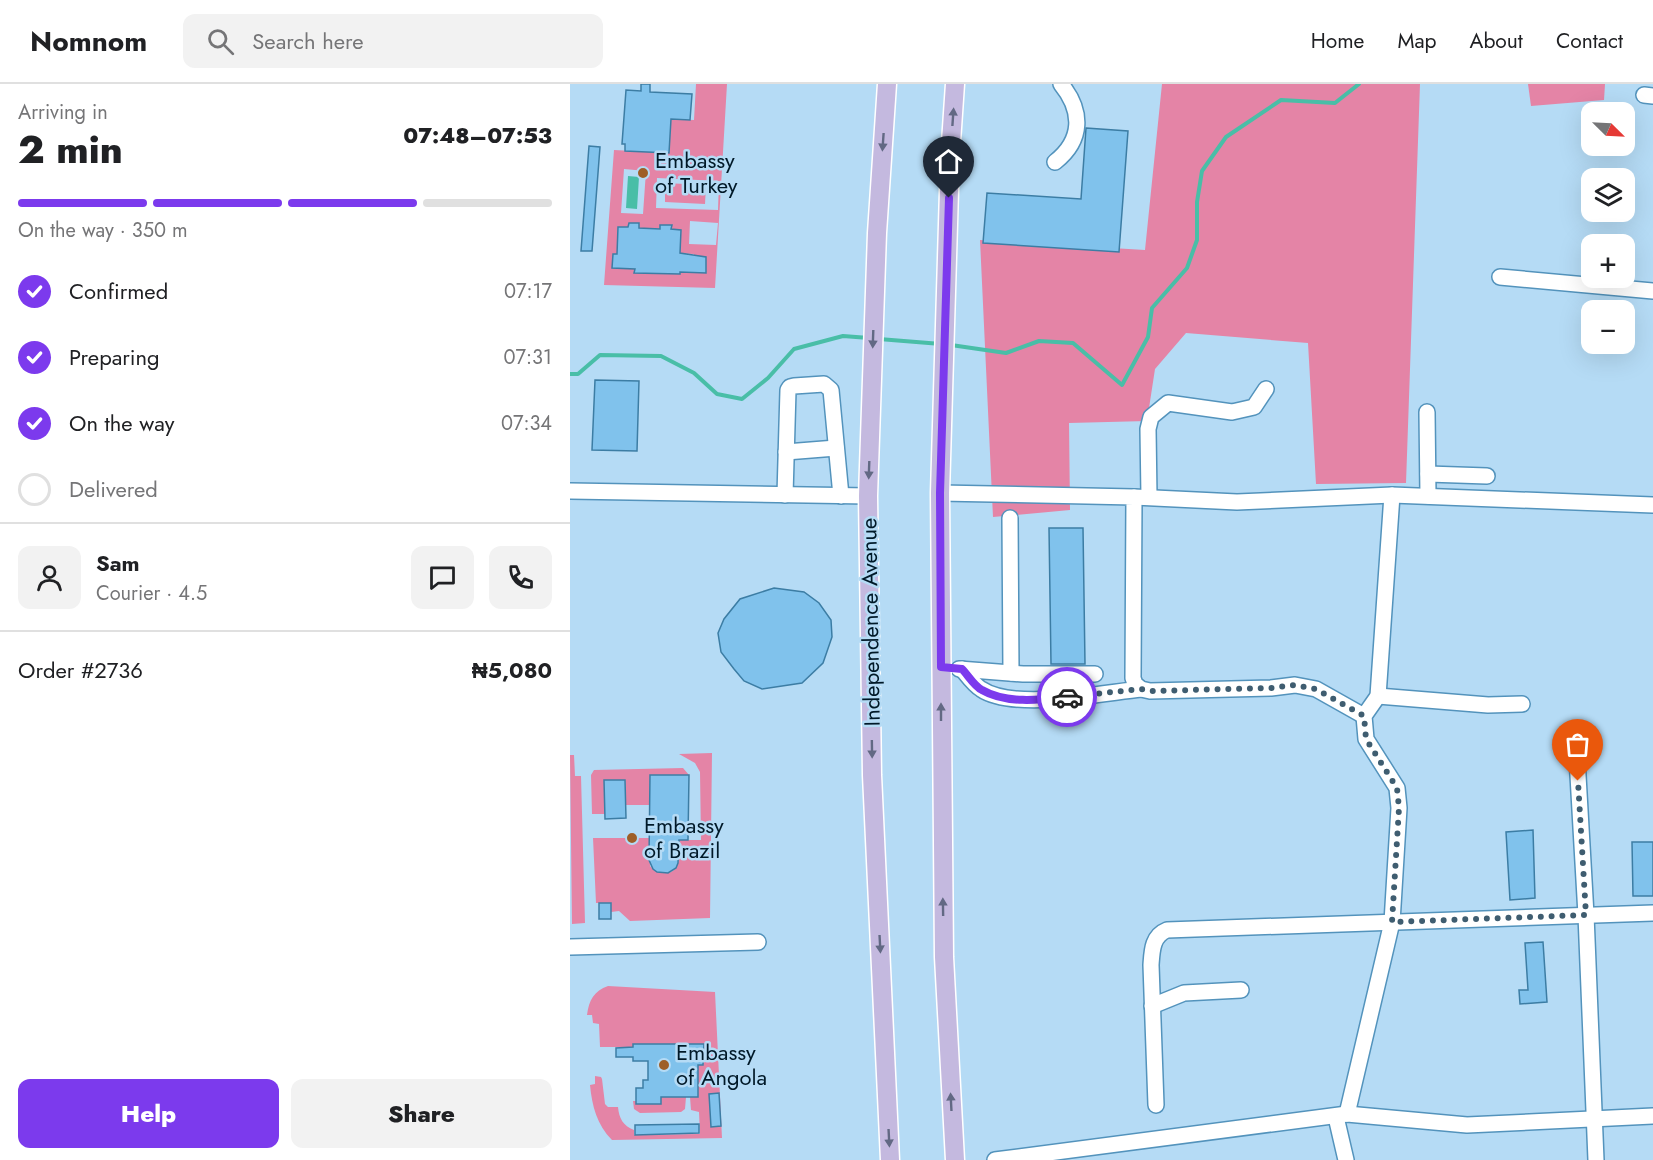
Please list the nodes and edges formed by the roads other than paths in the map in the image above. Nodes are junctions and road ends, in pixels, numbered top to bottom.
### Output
1 (886, 84) edge
2 (955, 84) edge
3 (1061, 84) edge
4 (1055, 162) dead end
5 (1500, 278) dead end
6 (1653, 291) edge
7 (1266, 389) dead end
8 (1427, 412) dead end
9 (836, 448) junction
10 (786, 452) junction
11 (1428, 474) junction
12 (1487, 476) dead end
13 (570, 491) edge
14 (940, 493) junction
15 (785, 495) junction
16 (1392, 495) junction
17 (841, 496) junction
18 (868, 496) junction
19 (1428, 496) junction
20 (1141, 497) junction
21 (1653, 505) edge
22 (1010, 518) dead end
23 (941, 667) junction
24 (962, 669) junction
25 (1011, 673) junction
26 (1095, 674) dead end
27 (1141, 689) junction
28 (1378, 696) junction
29 (1522, 704) dead end
30 (1364, 716) junction
31 (1576, 758) dead end
32 (1653, 913) edge
33 (1586, 915) junction
34 (1392, 922) junction
35 (758, 942) dead end
36 (570, 947) edge
37 (1241, 990) dead end
38 (1152, 1006) junction
39 (1156, 1105) dead end
40 (1342, 1115) junction
41 (1653, 1116) edge
42 (1593, 1120) junction
43 (890, 1160) edge
44 (954, 1160) edge
45 (995, 1160) edge
46 (1346, 1160) edge
47 (1596, 1160) edge

1 -> 18 main road, Independence Avenue
14 -> 2 main road
3 - 4 street
5 - 6 street
7 - 20 street
8 - 11 street
9 - 10 street
9 - 10 street
9 - 17 street
10 - 15 street
11 - 12 street
11 - 19 street
13 - 15 street
14 - 20 street
14 - 23 main road
15 - 17 street
16 - 19 street
16 - 20 street
16 - 28 street
17 - 18 street
18 -> 43 main road, Independence Avenue
19 - 21 street
20 - 27 street
22 - 25 street
23 - 24 street
44 -> 23 main road
24 - 25 street
24 - 27 street
25 - 26 street
27 - 30 street
28 - 29 street
28 - 30 street
30 - 34 street
31 - 33 street
32 - 33 street
33 - 34 street
33 - 42 street
34 - 38 street
34 - 40 street
35 - 36 street
37 - 38 street
38 - 39 street
40 - 42 street
40 - 45 street
40 - 46 street
41 - 42 street
42 - 47 street

